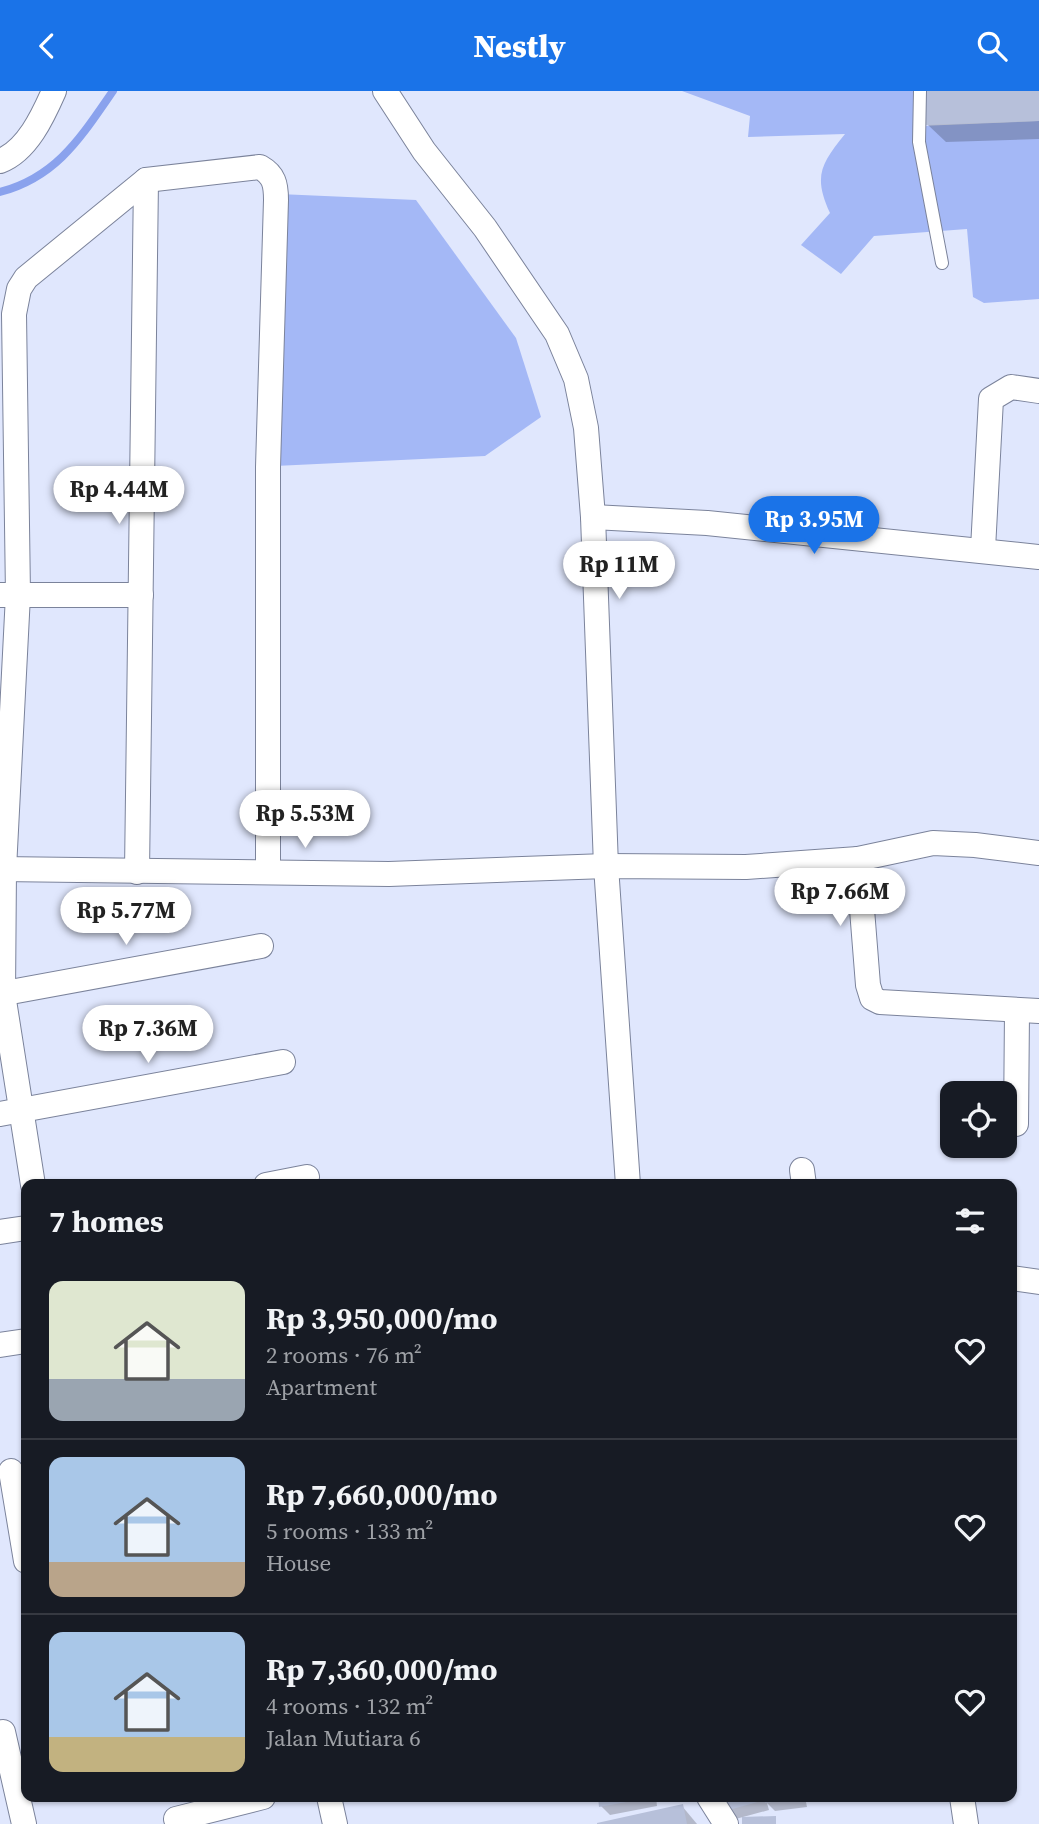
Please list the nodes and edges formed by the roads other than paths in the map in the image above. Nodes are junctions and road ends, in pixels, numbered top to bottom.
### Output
1 (54, 91) edge
2 (386, 91) edge
3 (920, 91) edge
4 (0, 161) edge
5 (146, 180) junction
6 (942, 263) dead end
7 (7, 314) edge
8 (1039, 391) edge
9 (593, 517) junction
10 (983, 549) junction
11 (1039, 557) edge
12 (9, 595) edge
13 (141, 595) junction
14 (1039, 853) edge
15 (858, 859) junction
16 (606, 866) junction
17 (2, 869) edge
18 (137, 872) junction
19 (268, 872) junction
20 (261, 946) dead end
21 (2, 994) edge
22 (1028, 1011) edge
23 (283, 1062) dead end
24 (11, 1113) edge
25 (1017, 1115) edge
26 (307, 1177) dead end
27 (31, 1179) edge
28 (297, 1179) edge
29 (628, 1179) edge
30 (21, 1230) edge
31 (0, 1232) edge
32 (1017, 1279) edge
33 (1039, 1282) edge
34 (21, 1342) edge
35 (0, 1345) edge
36 (12, 1471) edge
37 (21, 1529) edge
38 (10, 1730) edge
39 (243, 1802) edge
40 (330, 1802) edge
41 (712, 1802) edge
42 (963, 1802) edge
43 (176, 1819) dead end
44 (24, 1824) edge
45 (335, 1824) edge
46 (726, 1824) edge
47 (966, 1824) edge

1 - 4 street
2 - 9 street
3 - 6 lane
5 - 7 street
5 - 13 street
5 - 19 street
7 - 12 street
8 - 10 street
9 - 10 street
9 - 16 street
10 - 11 street
12 - 13 street
12 - 17 street
13 - 18 street
14 - 15 street
15 - 16 street
15 - 22 street
16 - 19 street
16 - 29 street
17 - 18 street
17 - 21 street
18 - 19 street
20 - 21 street
21 - 24 street
22 - 25 street
23 - 24 street
24 - 27 street
26 - 28 street
30 - 31 street
32 - 33 street
34 - 35 street
36 - 37 street
38 - 44 street
39 - 43 street
40 - 45 street
41 - 46 street
42 - 47 street

